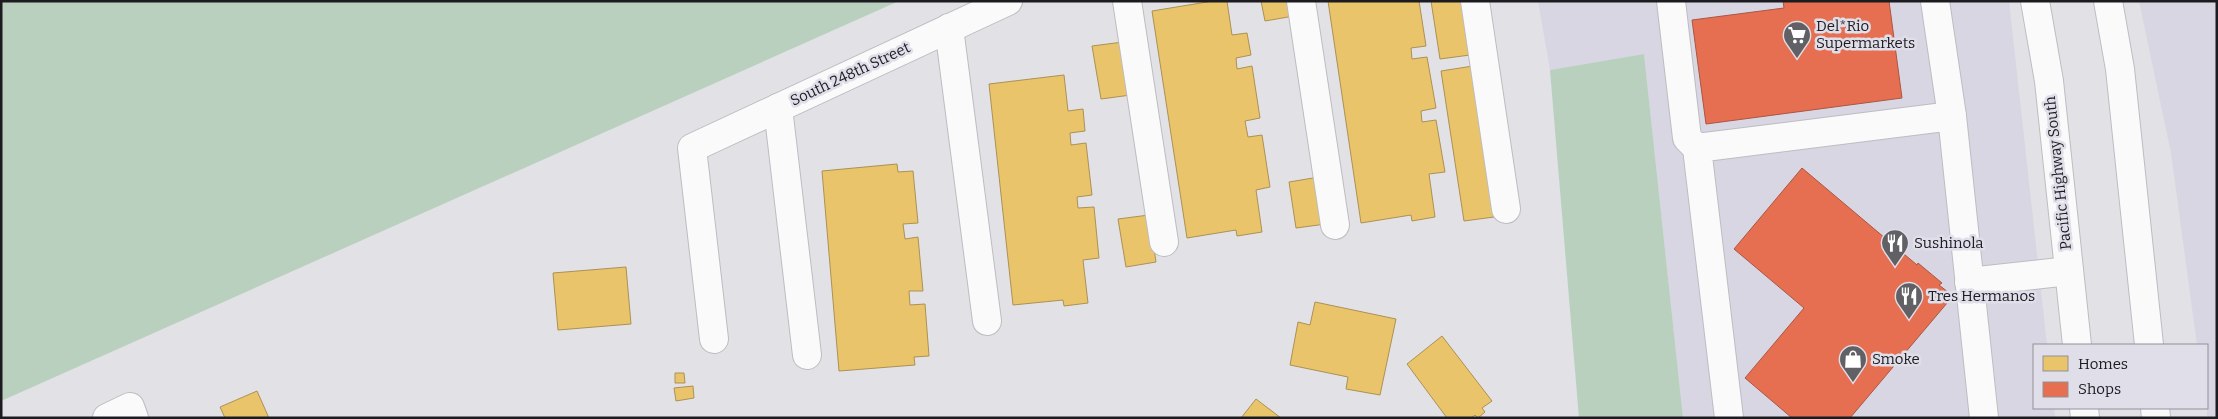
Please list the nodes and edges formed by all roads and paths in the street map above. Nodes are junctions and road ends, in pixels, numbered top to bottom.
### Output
1 (1008, 1) edge
2 (1127, 1) edge
3 (1302, 1) edge
4 (1475, 1) edge
5 (1671, 1) edge
6 (1935, 1) edge
7 (2035, 1) edge
8 (2108, 1) edge
9 (949, 28) junction
10 (778, 108) junction
11 (1952, 116) junction
12 (1697, 148) junction
13 (1506, 209) dead end
14 (1335, 225) dead end
15 (1164, 242) dead end
16 (2069, 271) junction
17 (1969, 282) junction
18 (987, 321) dead end
19 (714, 339) dead end
20 (2077, 344) edge
21 (2149, 344) edge
22 (807, 355) dead end
23 (1730, 418) edge
24 (1984, 418) edge

1 - 9 main road, South 248th Street
2 - 15 main road
3 - 14 main road
4 - 13 main road
5 - 12 main road
6 - 11 main road
7 - 16 main road, Pacific Highway South
8 - 21 main road
9 - 10 main road, South 248th Street
9 - 18 main road
10 - 19 main road, South 248th Street
10 - 22 main road
11 - 12 main road
11 - 17 main road
12 - 23 main road
16 - 17 main road
16 - 20 main road, Pacific Highway South
17 - 24 main road

